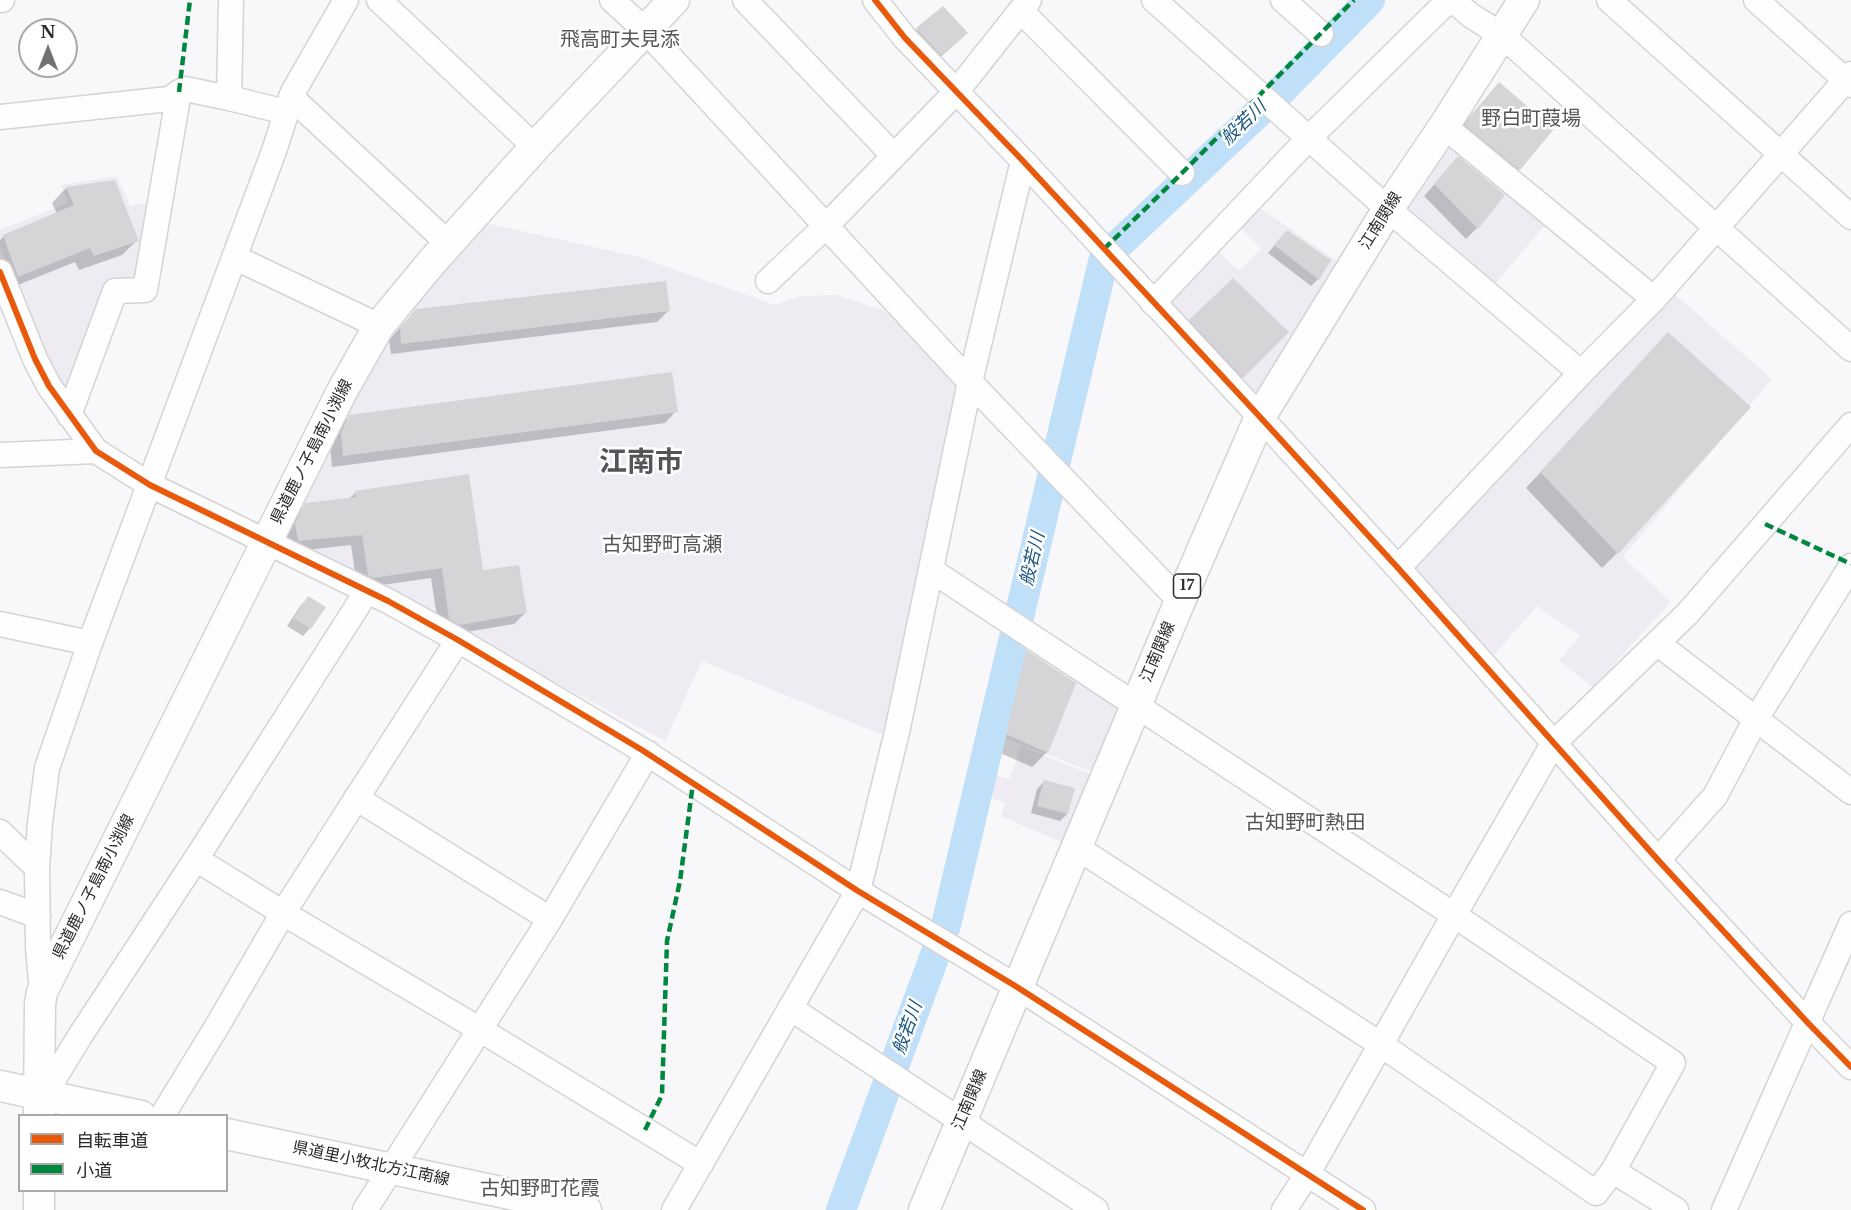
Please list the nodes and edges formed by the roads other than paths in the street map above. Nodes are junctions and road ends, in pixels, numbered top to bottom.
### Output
1 (231, 0) edge
2 (346, 0) edge
3 (379, 0) edge
4 (612, 0) edge
5 (674, 0) edge
6 (745, 0) edge
7 (875, 0) edge
8 (1154, 0) edge
9 (1283, 0) edge
10 (1449, 0) edge
11 (1453, 0) edge
12 (1524, 0) edge
13 (1609, 0) edge
14 (1756, 0) edge
15 (1025, 5) edge
16 (646, 31) junction
17 (1321, 34) dead end
18 (1502, 35) junction
19 (1849, 79) edge
20 (179, 92) junction
21 (956, 92) junction
22 (230, 98) junction
23 (289, 104) junction
24 (0, 117) edge
25 (1444, 126) junction
26 (1308, 139) junction
27 (535, 147) junction
28 (1780, 154) junction
29 (894, 156) junction
30 (1023, 161) junction
31 (1182, 173) dead end
32 (1388, 209) junction
33 (1851, 216) edge
34 (826, 226) junction
35 (1716, 228) junction
36 (449, 244) junction
37 (234, 257) junction
38 (0, 272) edge
39 (768, 281) dead end
40 (1654, 299) junction
41 (1153, 303) junction
42 (379, 326) junction
43 (1851, 349) edge
44 (1581, 373) junction
45 (970, 382) junction
46 (69, 415) junction
47 (1260, 417) junction
48 (1851, 425) edge
49 (96, 452) junction
50 (0, 455) edge
51 (150, 485) junction
52 (267, 543) junction
53 (1851, 566) edge
54 (1398, 568) junction
55 (931, 570) junction
56 (367, 591) junction
57 (1180, 601) junction
58 (0, 624) edge
59 (458, 640) junction
60 (90, 643) junction
61 (1657, 643) junction
62 (1136, 704) junction
63 (1756, 719) junction
64 (1553, 744) junction
65 (648, 753) junction
66 (1851, 792) edge
67 (356, 798) junction
68 (0, 832) edge
69 (1076, 847) junction
70 (196, 860) junction
71 (1658, 860) junction
72 (37, 868) junction
73 (858, 891) junction
74 (0, 902) edge
75 (283, 913) junction
76 (1454, 915) junction
77 (38, 916) junction
78 (550, 919) junction
79 (1851, 924) edge
80 (1017, 987) junction
81 (42, 992) junction
82 (790, 1008) junction
83 (1808, 1023) junction
84 (479, 1029) junction
85 (1380, 1044) junction
86 (1851, 1068) edge
87 (0, 1086) edge
88 (40, 1102) edge
89 (127, 1114) edge
90 (163, 1114) edge
91 (960, 1122) junction
92 (228, 1134) edge
93 (700, 1164) junction
94 (391, 1169) junction
95 (1613, 1171) junction
96 (1308, 1173) junction
97 (39, 1192) edge
98 (39, 1210) edge
99 (365, 1210) edge
100 (586, 1210) edge
101 (674, 1210) edge
102 (924, 1210) edge
103 (1096, 1210) edge
104 (1284, 1210) edge
105 (1363, 1210) edge
106 (1676, 1210) edge
107 (1724, 1210) edge

1 - 22 street
2 - 23 street
3 - 27 street
4 - 16 street
5 - 16 main road, 県道鹿ノ子島南小渕線
6 - 29 street
7 - 21 street
8 - 26 street
9 - 17 street
10 - 26 street
11 - 18 street
12 - 18 main road, 江南関線 / 17
13 - 28 street
14 - 19 street
15 - 21 street
15 - 31 street
16 - 27 main road, 県道鹿ノ子島南小渕線
16 - 34 street
18 - 25 main road, 江南関線 / 17
18 - 35 street
19 - 28 street
20 - 22 street
20 - 24 street
20 - 46 street
21 - 29 street
21 - 30 street
22 - 23 street
23 - 36 street
23 - 37 street
25 - 32 main road, 江南関線 / 17
25 - 40 street
26 - 32 street
26 - 41 street
27 - 36 main road, 県道鹿ノ子島南小渕線
28 - 33 street
28 - 35 street
29 - 34 street
30 - 41 street
30 - 45 street
32 - 44 street
32 - 47 main road, 江南関線 / 17
34 - 39 street
34 - 45 street
35 - 40 street
35 - 43 street
36 - 42 main road, 県道鹿ノ子島南小渕線
37 - 42 street
37 - 51 street
38 - 46 street
40 - 44 street
41 - 47 street
42 - 52 main road, 県道鹿ノ子島南小渕線
44 - 54 street
45 - 55 street
45 - 57 street
46 - 49 street
47 - 54 street
47 - 57 main road, 江南関線 / 17
48 - 61 street
49 - 50 street
49 - 51 street
51 - 52 street
51 - 60 street
52 - 56 street
52 - 81 main road, 県道鹿ノ子島南小渕線
53 - 63 street
54 - 64 street
55 - 62 street
55 - 73 street
56 - 59 street
56 - 70 street
57 - 62 main road, 江南関線 / 17
58 - 60 street
59 - 65 street
59 - 67 street
60 - 72 street
61 - 63 street
61 - 64 street
62 - 69 main road, 江南関線 / 17
62 - 76 street
63 - 66 street
63 - 71 street
64 - 71 street
64 - 76 street
65 - 73 street
65 - 78 street
67 - 75 street
67 - 78 street
68 - 72 street
69 - 80 main road, 江南関線 / 17
69 - 85 street
70 - 75 street
70 - 88 street
71 - 83 street
72 - 77 street
73 - 80 street
73 - 82 street
74 - 77 street
75 - 84 street
75 - 90 street
76 - 85 street
76 - 95 street
77 - 81 street
78 - 84 street
79 - 83 street
80 - 91 main road, 江南関線 / 17
80 - 96 street
81 - 88 main road, 県道鹿ノ子島南小渕線
82 - 91 street
82 - 93 street
83 - 86 street
83 - 107 street
84 - 93 street
84 - 94 street
85 - 95 street
85 - 96 street
87 - 88 main road
88 - 89 main road
91 - 102 main road, 江南関線 / 17
91 - 103 street
92 - 94 main road, 県道里小牧北方江南線
93 - 101 street
94 - 99 street
94 - 100 main road, 県道里小牧北方江南線
95 - 106 street
96 - 104 street
96 - 105 street
97 - 98 main road

